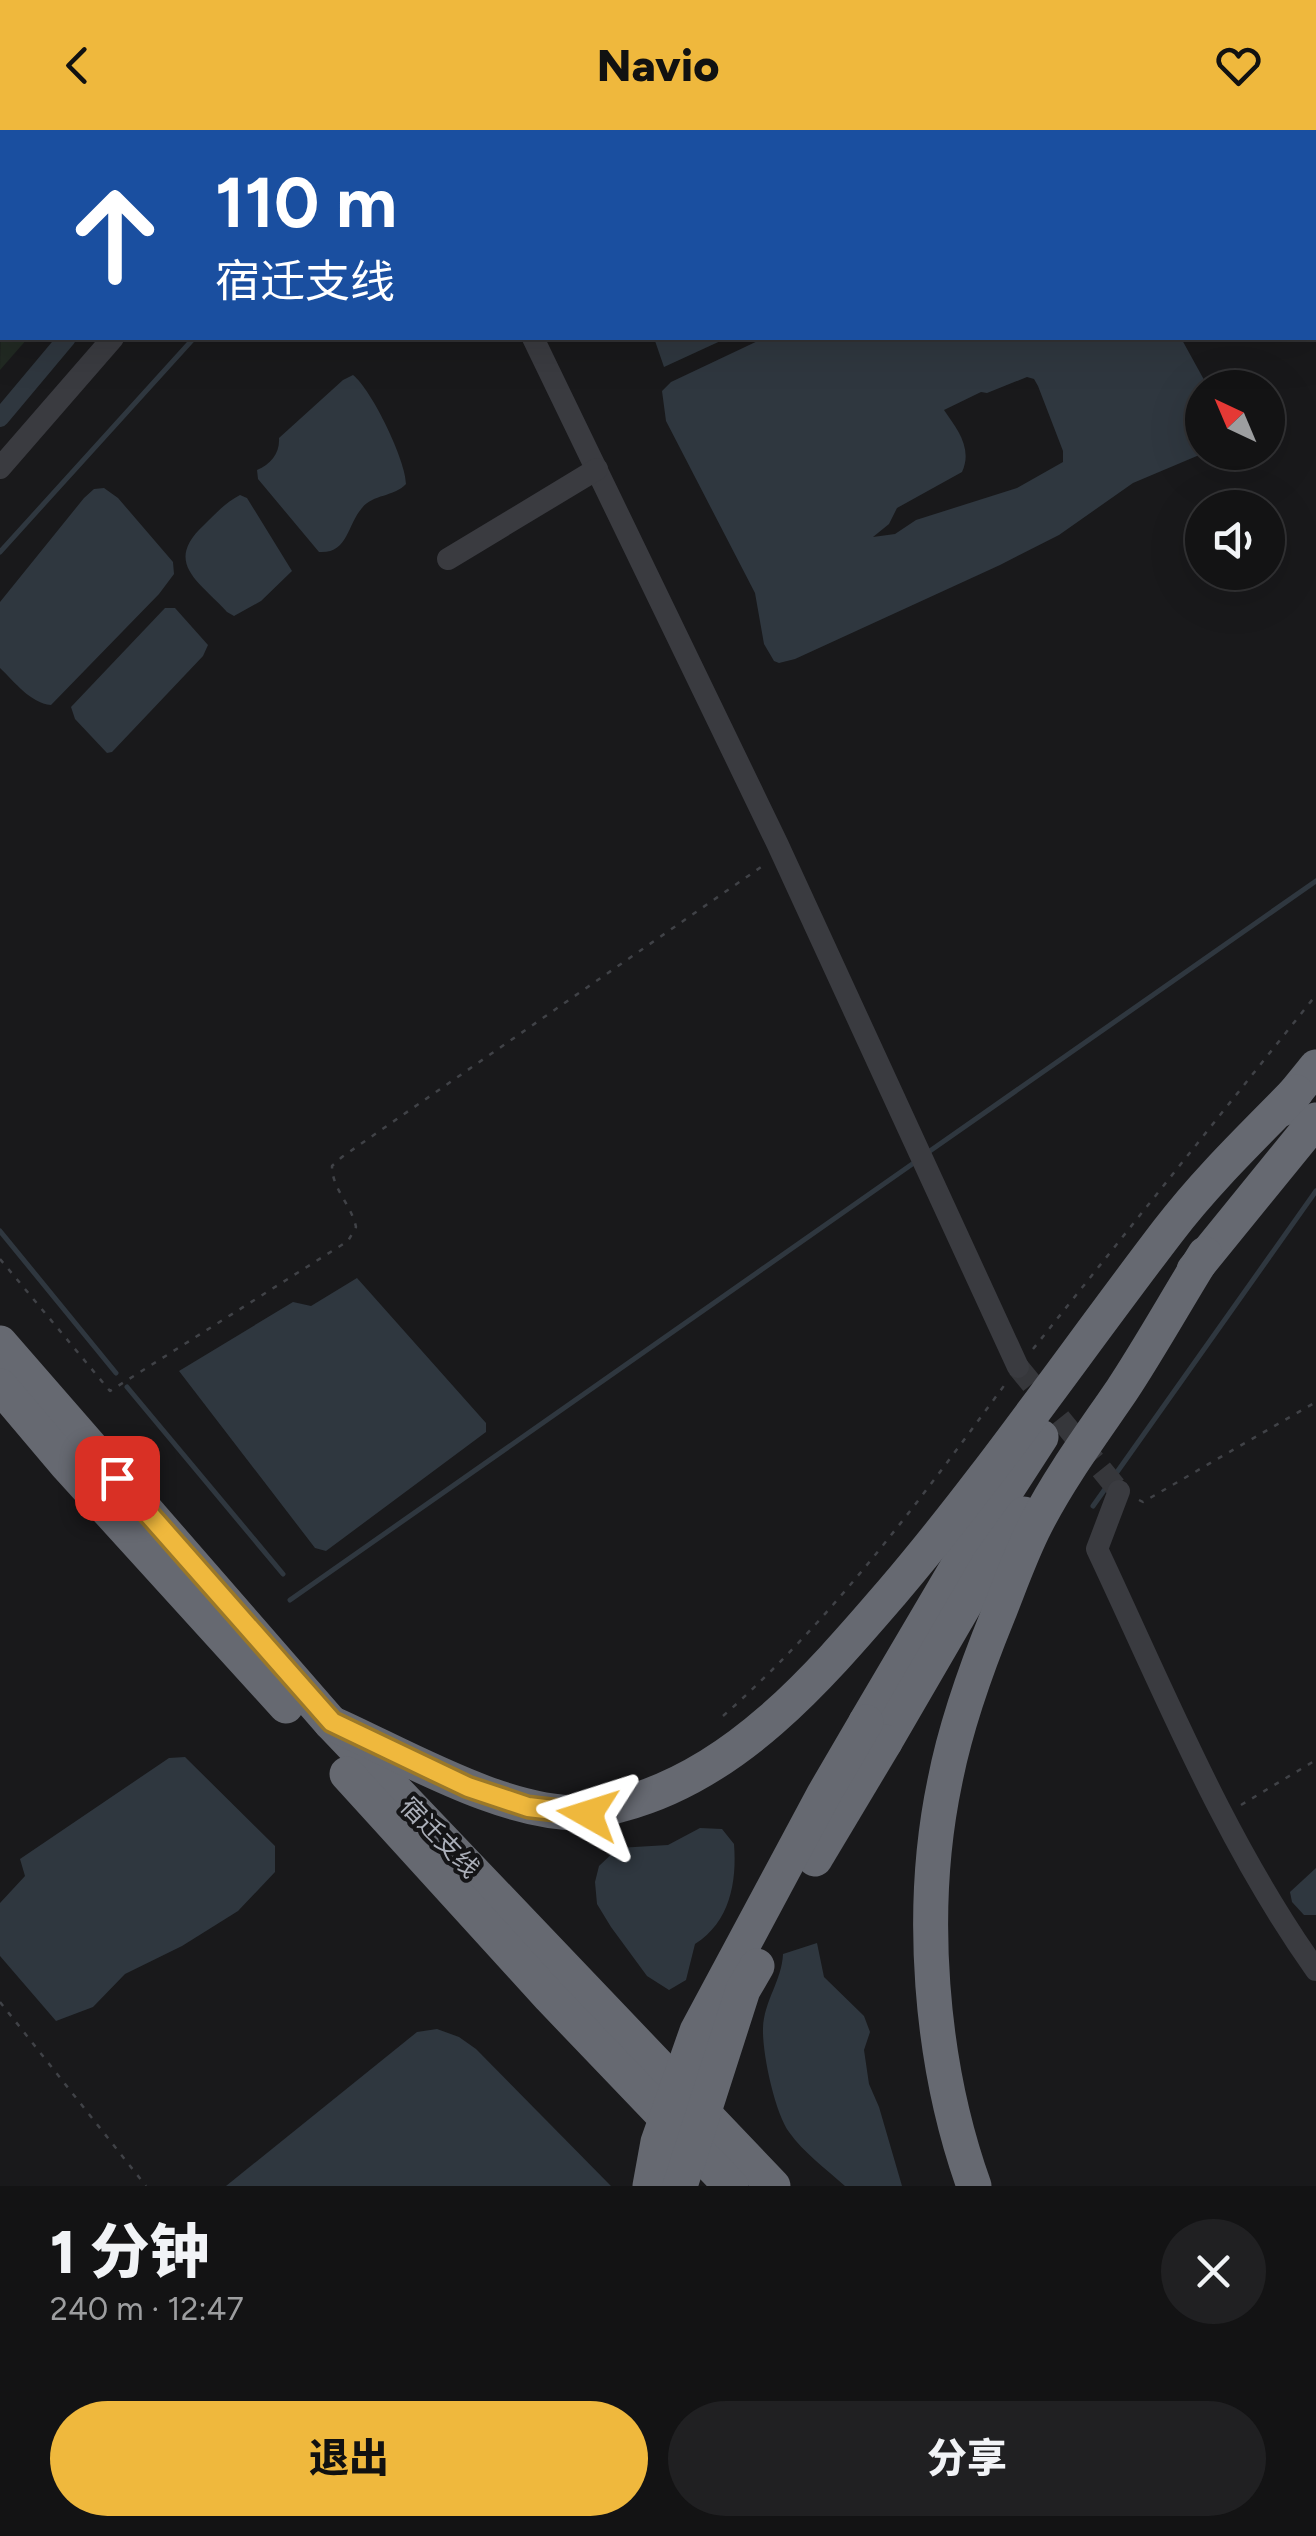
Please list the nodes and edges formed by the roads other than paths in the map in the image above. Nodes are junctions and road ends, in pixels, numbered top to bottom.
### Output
1 (111, 340) edge
2 (534, 340) edge
3 (0, 468) edge
4 (597, 469) junction
5 (448, 559) dead end
6 (1309, 1093) edge
7 (1205, 1254) junction
8 (0, 1343) edge
9 (1018, 1367) tunnel mouth
10 (0, 1386) edge
11 (1119, 1492) road end
12 (332, 1722) junction
13 (875, 1732) junction
14 (1316, 1970) edge
15 (650, 2186) edge
16 (680, 2186) edge
17 (731, 2186) edge
18 (773, 2186) edge
19 (974, 2186) edge

1 - 3 street
2 - 4 street
4 - 5 street
4 - 9 street
6 - 7 highway
6 - 12 highway
6 - 13 highway
7 - 13 highway
7 - 19 highway
8 - 12 highway, 宿迁支线
10 - 17 highway, 宿迁支线
11 - 14 street
12 - 18 highway, 宿迁支线
13 - 15 highway, bridge
13 - 16 highway, bridge

